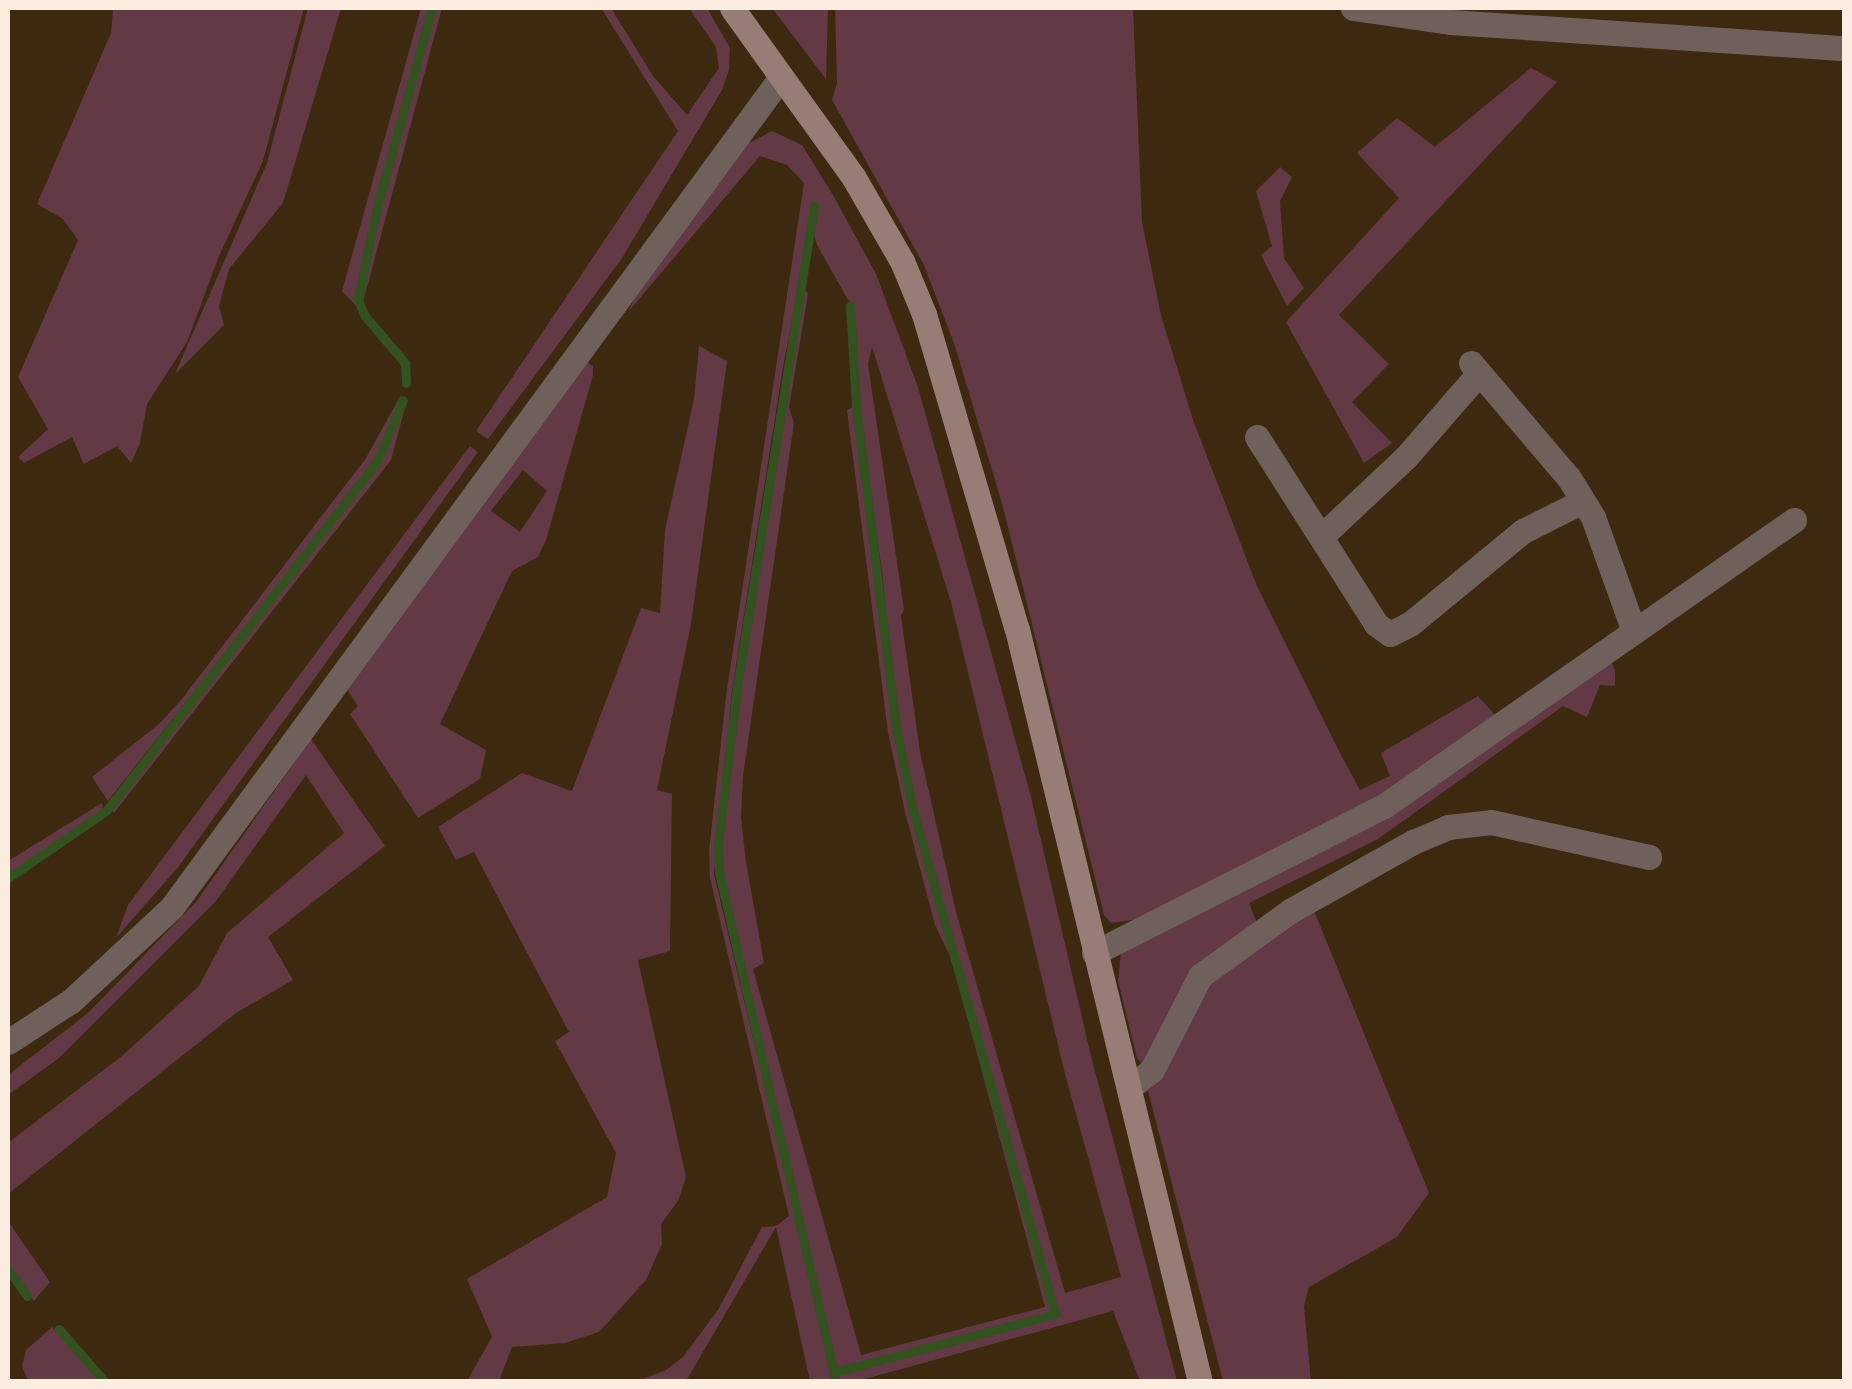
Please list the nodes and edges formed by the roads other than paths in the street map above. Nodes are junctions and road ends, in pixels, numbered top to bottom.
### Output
1 (732, 8) edge
2 (1353, 8) edge
3 (1844, 48) edge
4 (781, 76) junction
5 (1258, 437) dead end
6 (1581, 502) junction
7 (1794, 520) dead end
8 (1323, 535) junction
9 (1633, 628) junction
10 (1648, 857) dead end
11 (1094, 953) junction
12 (8, 1042) edge
13 (1129, 1088) junction
14 (1200, 1382) edge

1 - 4 main road
2 - 3 street
4 - 11 main road
4 - 12 street
5 - 8 street
6 - 8 street
6 - 8 street
6 - 9 street
7 - 9 street
9 - 11 street
10 - 13 street
11 - 13 main road
13 - 14 main road

